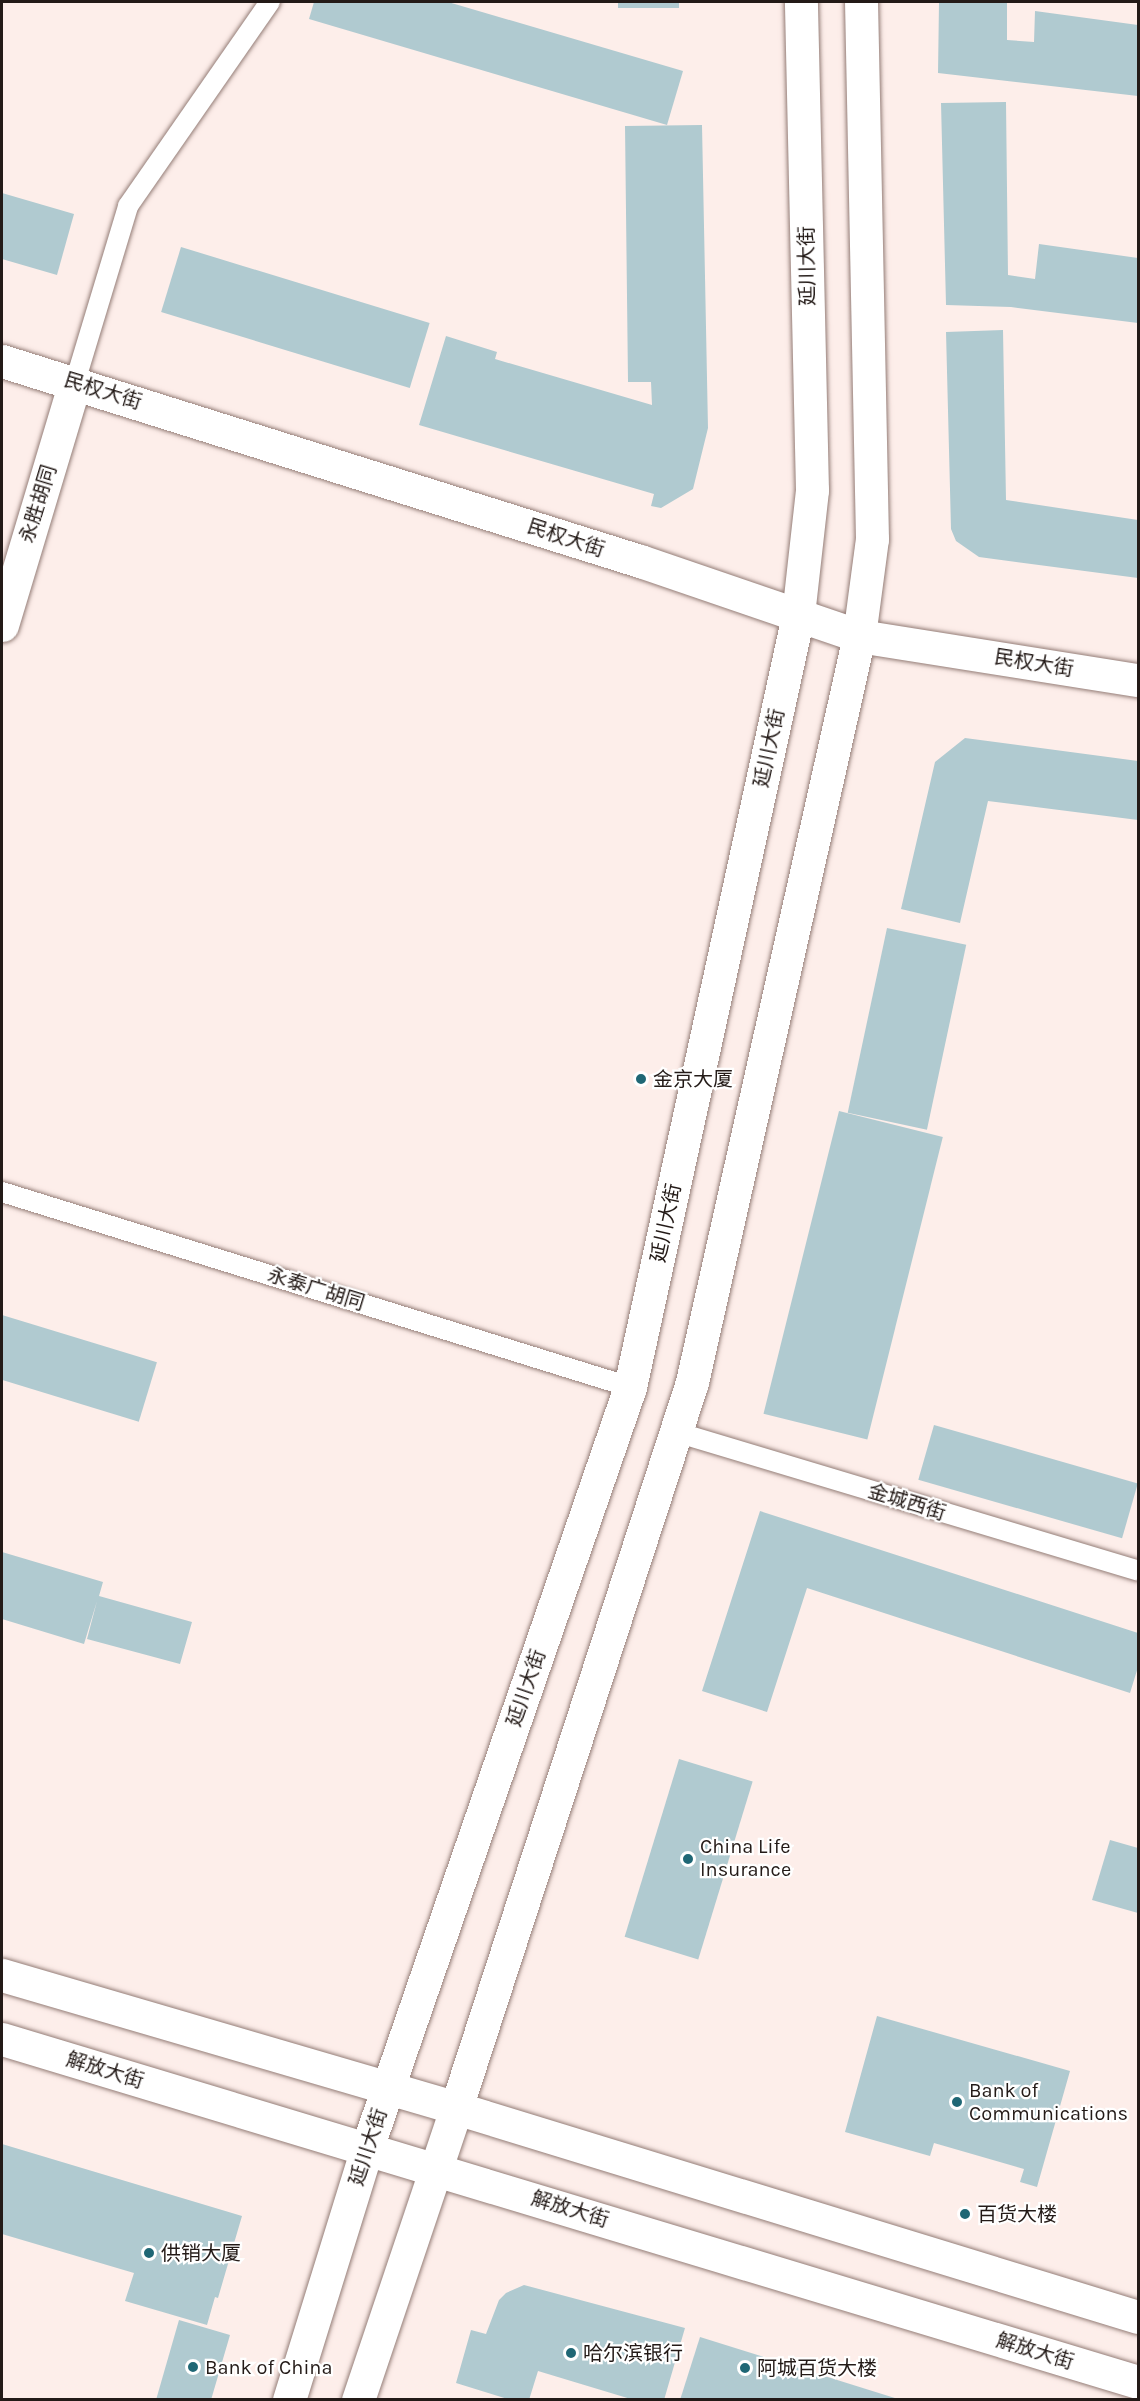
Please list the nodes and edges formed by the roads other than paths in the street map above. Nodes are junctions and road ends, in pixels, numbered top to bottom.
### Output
1 (270, 2) edge
2 (801, 2) edge
3 (861, 2) edge
4 (2, 361) edge
5 (75, 382) junction
6 (798, 615) junction
7 (2, 625) edge
8 (859, 636) junction
9 (1138, 680) edge
10 (2, 1191) edge
11 (630, 1387) junction
12 (676, 1432) junction
13 (1138, 1572) edge
14 (2, 1975) edge
15 (2, 2039) edge
16 (387, 2089) junction
17 (456, 2108) junction
18 (367, 2148) junction
19 (434, 2168) junction
20 (1138, 2317) edge
21 (1138, 2382) edge
22 (289, 2400) edge
23 (358, 2400) edge

1 - 5 lane
2 - 6 main road, 延川大街
3 - 8 main road
4 - 5 main road, 民权大街
5 - 6 main road, 民权大街
5 - 7 main road, 永胜胡同
6 - 8 main road, 民权大街
6 - 11 main road, 延川大街
8 - 9 main road, 民权大街
8 - 12 main road
10 - 11 lane, 永泰广胡同
11 - 16 main road, 延川大街
12 - 13 lane, 金城西街
12 - 17 main road
14 - 16 main road
15 - 18 main road, 解放大街
16 - 17 main road
16 - 18 main road, 延川大街
17 - 19 main road
17 - 20 main road
18 - 19 main road, 解放大街
18 - 22 main road, 延川大街
19 - 21 main road, 解放大街
19 - 23 main road

